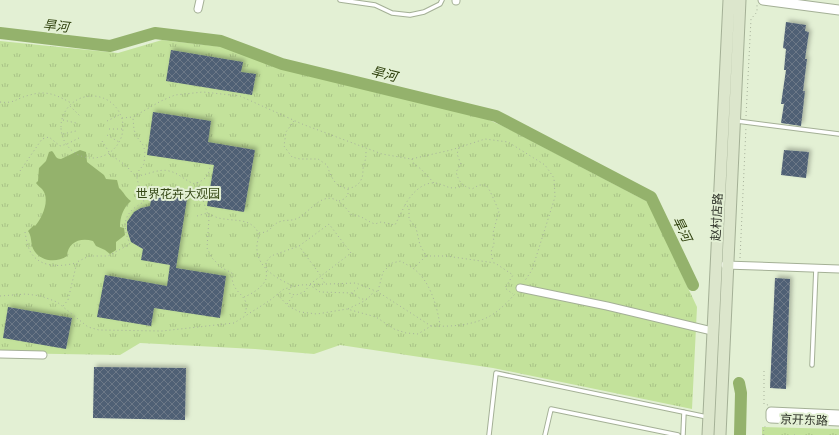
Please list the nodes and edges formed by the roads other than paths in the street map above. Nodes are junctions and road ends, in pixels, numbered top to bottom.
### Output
1 (200, 0) edge
2 (340, 0) edge
3 (442, 0) edge
4 (729, 0) edge
5 (740, 0) edge
6 (763, 0) edge
7 (198, 9) dead end
8 (839, 10) edge
9 (734, 121) junction
10 (839, 134) edge
11 (715, 265) junction
12 (728, 265) junction
13 (816, 268) junction
14 (839, 269) edge
15 (520, 288) road end
16 (712, 331) junction
17 (0, 354) edge
18 (43, 354) dead end
19 (812, 365) dead end
20 (684, 412) junction
21 (839, 415) edge
22 (708, 417) junction
23 (839, 421) edge
24 (489, 435) edge
25 (545, 435) edge
26 (678, 435) edge
27 (683, 435) edge
28 (708, 435) edge
29 (720, 435) edge

1 - 7 street
2 - 3 lane
4 - 11 main road, 赵村店路
5 - 9 main road, 赵村店路
6 - 8 street
9 - 10 lane
9 - 12 main road, 赵村店路
11 - 12 street
11 - 16 main road, 赵村店路
12 - 13 street
12 - 29 main road, 赵村店路
13 - 14 street
13 - 19 lane
15 - 16 street
16 - 22 main road, 赵村店路
17 - 18 street
20 - 22 lane
20 - 24 lane
20 - 27 lane
21 - 23 street, 京开东路
22 - 28 main road, 赵村店路
25 - 26 lane

